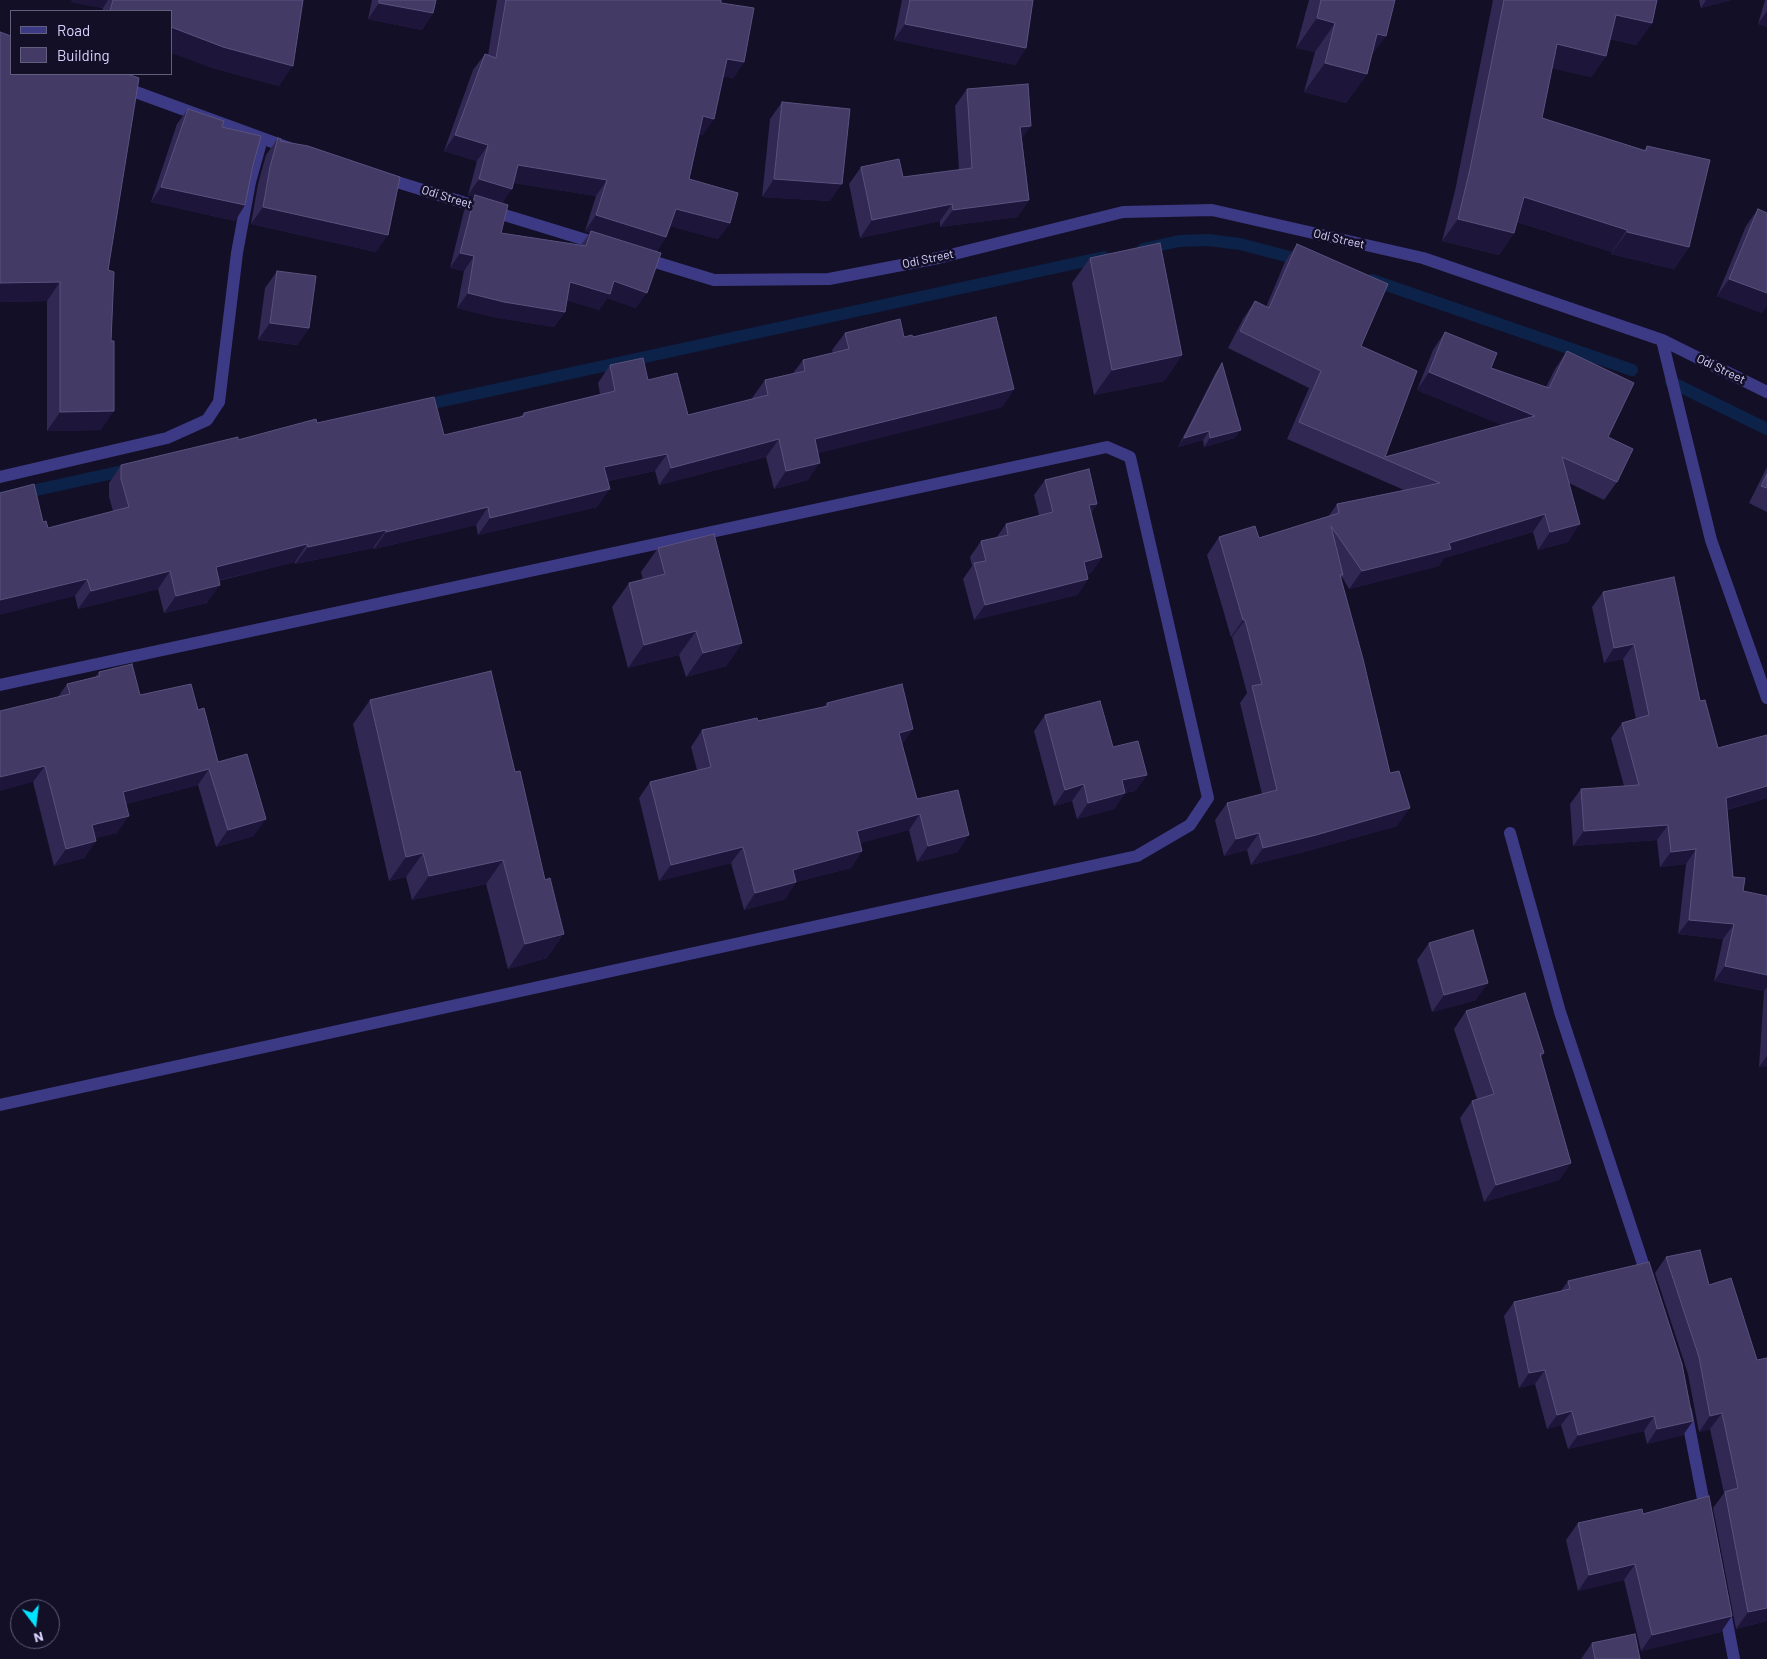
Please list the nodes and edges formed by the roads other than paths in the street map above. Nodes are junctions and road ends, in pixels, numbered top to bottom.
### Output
1 (114, 84) edge
2 (262, 139) junction
3 (305, 153) edge
4 (368, 173) edge
5 (611, 248) edge
6 (630, 254) edge
7 (1662, 340) junction
8 (1767, 392) edge
9 (0, 477) edge
10 (0, 685) edge
11 (1767, 698) edge
12 (1510, 833) dead end
13 (0, 1105) edge
14 (1652, 1292) edge
15 (1683, 1396) edge
16 (1708, 1522) edge
17 (1721, 1591) edge
18 (1734, 1659) edge

1 - 2 street
2 - 3 street
2 - 9 street
4 - 5 street, Odi Street
6 - 7 street, Odi Street
7 - 8 street, Odi Street
7 - 11 street
10 - 13 street
12 - 14 street
15 - 16 street
17 - 18 street

